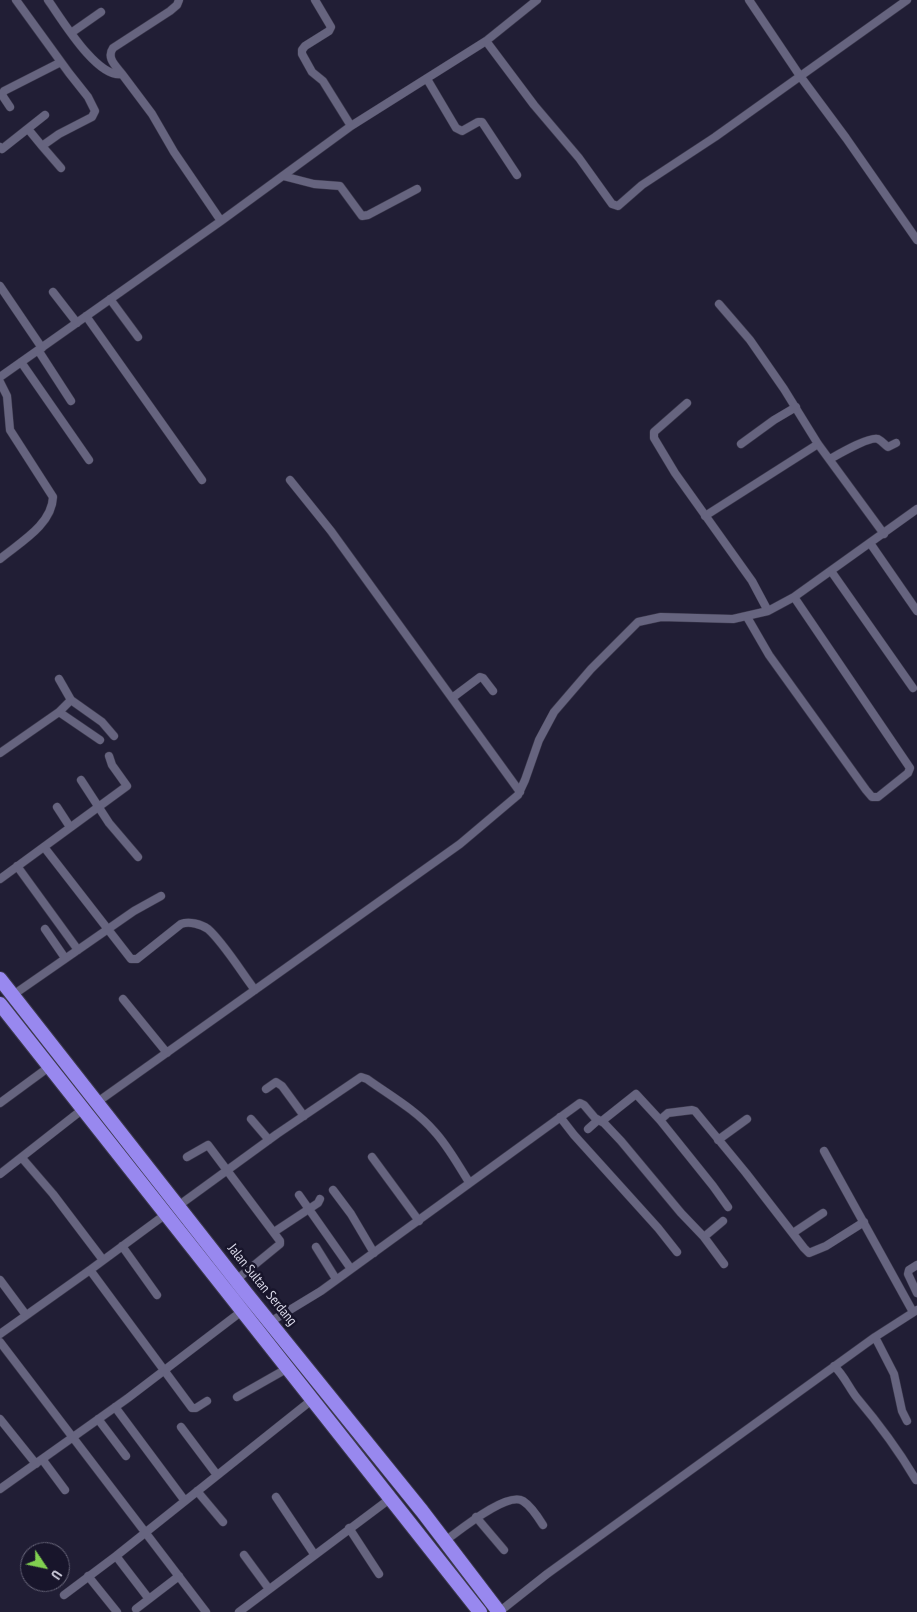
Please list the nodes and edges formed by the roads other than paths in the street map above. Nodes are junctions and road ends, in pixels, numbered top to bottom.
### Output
1 (16, 0) edge
2 (48, 0) edge
3 (179, 0) edge
4 (315, 0) edge
5 (537, 0) edge
6 (748, 0) edge
7 (906, 0) edge
8 (102, 12) dead end
9 (71, 33) junction
10 (486, 41) junction
11 (61, 62) junction
12 (122, 74) junction
13 (800, 76) junction
14 (427, 79) junction
15 (10, 107) dead end
16 (46, 115) dead end
17 (351, 126) junction
18 (28, 129) junction
19 (42, 146) junction
20 (0, 147) edge
21 (61, 168) dead end
22 (518, 175) dead end
23 (283, 176) junction
24 (417, 188) dead end
25 (221, 221) junction
26 (917, 240) edge
27 (2, 291) edge
28 (53, 292) dead end
29 (110, 299) junction
30 (719, 304) dead end
31 (86, 316) junction
32 (77, 323) junction
33 (138, 337) dead end
34 (40, 349) junction
35 (21, 362) junction
36 (0, 377) edge
37 (0, 382) edge
38 (71, 400) dead end
39 (687, 403) dead end
40 (796, 407) junction
41 (896, 443) dead end
42 (742, 444) dead end
43 (818, 444) junction
44 (830, 459) junction
45 (90, 460) dead end
46 (202, 480) dead end
47 (290, 480) dead end
48 (917, 509) edge
49 (705, 516) junction
50 (884, 534) junction
51 (870, 543) junction
52 (0, 559) edge
53 (831, 571) junction
54 (794, 597) junction
55 (917, 610) edge
56 (768, 611) junction
57 (747, 617) junction
58 (59, 679) dead end
59 (912, 688) dead end
60 (492, 691) dead end
61 (452, 698) junction
62 (71, 700) junction
63 (59, 712) junction
64 (102, 722) junction
65 (91, 734) junction
66 (114, 736) dead end
67 (100, 740) dead end
68 (0, 753) edge
69 (109, 756) dead end
70 (81, 780) dead end
71 (520, 792) junction
72 (57, 807) dead end
73 (99, 807) junction
74 (70, 827) junction
75 (44, 847) junction
76 (138, 858) dead end
77 (17, 866) junction
78 (0, 879) edge
79 (161, 896) dead end
80 (45, 929) dead end
81 (108, 930) junction
82 (78, 950) junction
83 (65, 958) junction
84 (0, 978) edge
85 (255, 990) junction
86 (13, 995) junction
87 (123, 1000) dead end
88 (1, 1008) edge
89 (167, 1053) junction
90 (49, 1067) junction
91 (266, 1089) dead end
92 (0, 1103) edge
93 (96, 1103) junction
94 (83, 1108) junction
95 (304, 1116) junction
96 (560, 1116) junction
97 (251, 1118) dead end
98 (747, 1119) dead end
99 (600, 1120) junction
100 (660, 1120) junction
101 (588, 1129) dead end
102 (269, 1140) junction
103 (718, 1140) junction
104 (824, 1151) dead end
105 (187, 1157) dead end
106 (372, 1157) dead end
107 (22, 1158) junction
108 (227, 1170) junction
109 (0, 1174) edge
110 (469, 1182) junction
111 (333, 1190) dead end
112 (299, 1195) dead end
113 (320, 1199) dead end
114 (178, 1206) junction
115 (728, 1207) dead end
116 (308, 1209) junction
117 (823, 1213) dead end
118 (166, 1214) junction
119 (419, 1221) junction
120 (723, 1221) dead end
121 (864, 1222) junction
122 (274, 1232) junction
123 (793, 1233) junction
124 (704, 1238) junction
125 (122, 1246) junction
126 (316, 1247) dead end
127 (677, 1252) dead end
128 (374, 1253) junction
129 (103, 1260) junction
130 (724, 1264) dead end
131 (917, 1265) edge
132 (351, 1269) junction
133 (90, 1270) junction
134 (336, 1279) junction
135 (0, 1280) edge
136 (236, 1280) junction
137 (917, 1293) edge
138 (157, 1294) dead end
139 (242, 1311) junction
140 (915, 1311) edge
141 (26, 1315) junction
142 (270, 1322) junction
143 (0, 1334) edge
144 (875, 1337) junction
145 (0, 1342) edge
146 (834, 1366) junction
147 (288, 1368) junction
148 (165, 1370) junction
149 (237, 1398) dead end
150 (313, 1399) junction
151 (207, 1401) dead end
152 (115, 1407) junction
153 (0, 1419) edge
154 (98, 1419) junction
155 (907, 1421) dead end
156 (181, 1427) dead end
157 (356, 1429) junction
158 (72, 1438) junction
159 (344, 1439) junction
160 (126, 1456) dead end
161 (39, 1461) junction
162 (217, 1475) junction
163 (916, 1480) edge
164 (0, 1489) edge
165 (65, 1490) dead end
166 (197, 1492) junction
167 (276, 1497) dead end
168 (391, 1498) junction
169 (185, 1501) junction
170 (476, 1517) junction
171 (223, 1522) dead end
172 (543, 1525) dead end
173 (350, 1528) junction
174 (145, 1532) junction
175 (445, 1541) junction
176 (504, 1550) dead end
177 (314, 1554) junction
178 (244, 1555) dead end
179 (116, 1556) junction
180 (379, 1574) dead end
181 (88, 1576) junction
182 (179, 1576) junction
183 (269, 1589) junction
184 (64, 1595) dead end
185 (149, 1599) junction
186 (136, 1609) dead end
187 (117, 1612) edge
188 (206, 1612) edge
189 (239, 1612) edge
190 (480, 1612) edge
191 (499, 1612) edge

1 - 11 street
2 - 9 street
3 - 12 street
4 - 17 street
5 - 10 street
6 - 13 street
7 - 13 street
8 - 9 street
9 - 12 street
10 - 13 street
10 - 14 street
11 - 15 street
11 - 19 street
12 - 25 street
13 - 26 street
14 - 17 street
14 - 22 street
16 - 18 street
17 - 23 street
18 - 19 street
18 - 20 street
19 - 21 street
23 - 24 street
23 - 25 street
25 - 29 street
27 - 34 street
28 - 32 street
29 - 31 street
29 - 33 street
30 - 40 street
31 - 32 street
31 - 46 street
32 - 34 street
34 - 35 street
34 - 38 street
35 - 36 street
35 - 45 street
37 - 52 street
39 - 49 street
40 - 42 street
40 - 43 street
41 - 44 street
43 - 44 street
43 - 49 street
44 - 50 street
47 - 61 street
48 - 50 street
49 - 56 street
50 - 51 street
51 - 53 street
51 - 55 street
53 - 54 street
53 - 59 street
54 - 56 street
54 - 57 street
56 - 57 street
57 - 71 street
58 - 62 street
60 - 61 street
61 - 71 street
62 - 63 street
62 - 64 street
63 - 65 street
63 - 68 street
64 - 65 street
64 - 66 street
65 - 67 street
69 - 73 street
70 - 73 street
71 - 85 street
72 - 74 street
73 - 74 street
73 - 76 street
74 - 75 street
75 - 77 street
75 - 81 street
77 - 78 street
77 - 82 street
79 - 81 street
80 - 83 street
81 - 82 street
81 - 85 street
82 - 83 street
83 - 86 street
84 - 86 highway, Jalan Sultan Serdang
85 - 89 street
86 - 93 highway, Jalan Sultan Serdang
87 - 89 street
88 - 90 highway
89 - 93 street
90 - 92 street
90 - 94 highway
91 - 95 street
93 - 114 highway, Jalan Sultan Serdang
94 - 107 street
94 - 118 highway
95 - 102 street
95 - 110 street
96 - 99 street
96 - 110 street
96 - 127 street
97 - 102 street
98 - 103 street
99 - 100 street
99 - 101 street
99 - 124 street
100 - 103 street
100 - 115 street
102 - 108 street
103 - 123 street
104 - 121 street
105 - 108 street
106 - 119 street
107 - 109 street
107 - 129 street
108 - 114 street
108 - 122 street
110 - 119 street
111 - 128 street
112 - 116 street
113 - 116 street
114 - 136 highway, Jalan Sultan Serdang
116 - 122 street
116 - 132 street
117 - 123 street
118 - 125 street
118 - 139 highway
119 - 128 street
120 - 124 street
121 - 123 street
121 - 140 street
122 - 136 street
124 - 130 street
125 - 129 street
125 - 138 street
126 - 134 street
128 - 132 street
129 - 133 street
131 - 137 street
132 - 134 street
133 - 141 street
133 - 148 street
134 - 142 street
135 - 141 street
136 - 142 highway, Jalan Sultan Serdang
139 - 147 highway
139 - 148 street
140 - 144 street
141 - 143 street
142 - 157 highway, Jalan Sultan Serdang
144 - 146 street
144 - 155 street
145 - 158 street
146 - 163 street
146 - 191 street
147 - 149 street
147 - 150 highway
148 - 151 street
148 - 152 street
150 - 159 highway
150 - 162 street
152 - 154 street
152 - 169 street
153 - 161 street
154 - 158 street
154 - 160 street
156 - 162 street
157 - 159 highway
157 - 175 highway, Jalan Sultan Serdang
158 - 161 street
158 - 174 street
159 - 168 highway
161 - 164 street
161 - 165 street
162 - 166 street
166 - 169 street
166 - 171 street
167 - 177 street
168 - 173 street
168 - 190 highway
169 - 174 street
170 - 172 street
170 - 175 street
170 - 176 street
173 - 177 street
173 - 180 street
174 - 179 street
174 - 182 street
175 - 191 highway, Jalan Sultan Serdang
177 - 183 street
178 - 183 street
179 - 181 street
179 - 185 street
181 - 184 street
181 - 187 street
182 - 185 street
182 - 188 street
183 - 189 street
185 - 186 street

